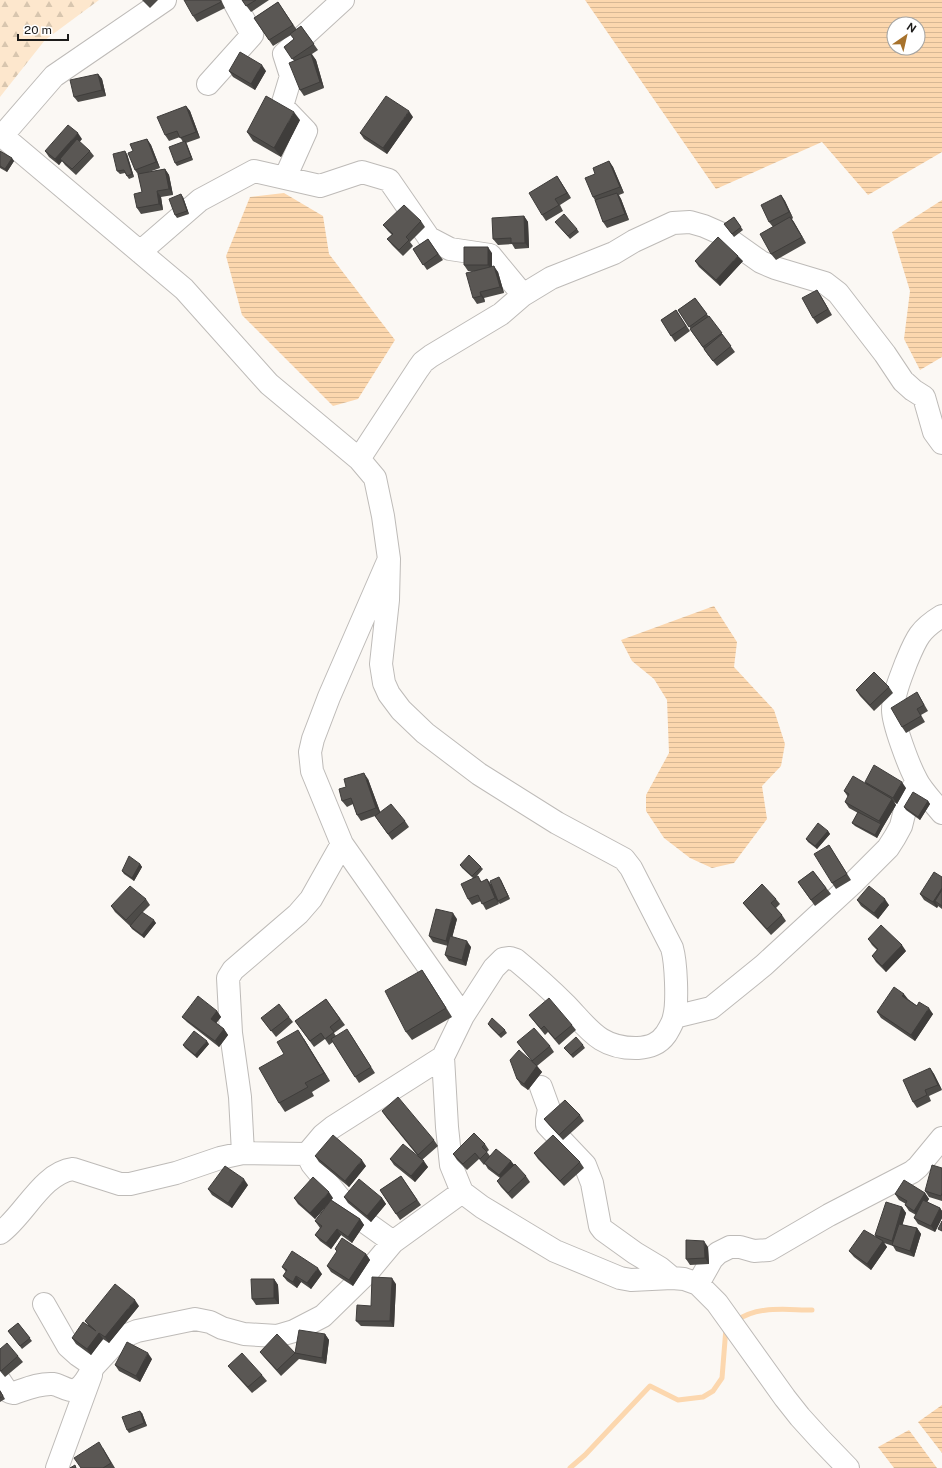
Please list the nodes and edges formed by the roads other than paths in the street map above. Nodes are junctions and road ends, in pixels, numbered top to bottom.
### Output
1 (166, 0) edge
2 (233, 0) edge
3 (343, 0) edge
4 (208, 84) dead end
5 (1, 135) edge
6 (285, 178) junction
7 (140, 252) junction
8 (523, 295) junction
9 (942, 443) edge
10 (359, 459) junction
11 (389, 559) junction
12 (942, 616) edge
13 (916, 780) junction
14 (942, 813) edge
15 (342, 844) junction
16 (463, 1016) junction
17 (674, 1017) junction
18 (443, 1057) junction
19 (541, 1087) dead end
20 (942, 1138) edge
21 (243, 1153) junction
22 (307, 1154) junction
23 (462, 1192) junction
24 (0, 1233) edge
25 (393, 1242) junction
26 (672, 1278) junction
27 (698, 1284) junction
28 (44, 1304) dead end
29 (94, 1366) junction
30 (0, 1381) edge
31 (56, 1468) edge
32 (848, 1468) edge

1 - 5 street
2 - 4 street
3 - 6 street
5 - 7 street
6 - 7 street
6 - 8 street
7 - 10 street
8 - 9 street
8 - 10 street
10 - 11 street
11 - 15 street
11 - 17 street
12 - 13 street
13 - 14 street
13 - 17 street
15 - 16 street
15 - 21 street
16 - 17 street
16 - 18 street
18 - 22 street
18 - 23 street
19 - 26 street
20 - 27 street
21 - 22 street
21 - 24 street
22 - 25 street
23 - 25 street
23 - 26 street
25 - 29 street
26 - 27 street
27 - 32 street
28 - 29 street
29 - 30 street
29 - 31 street

